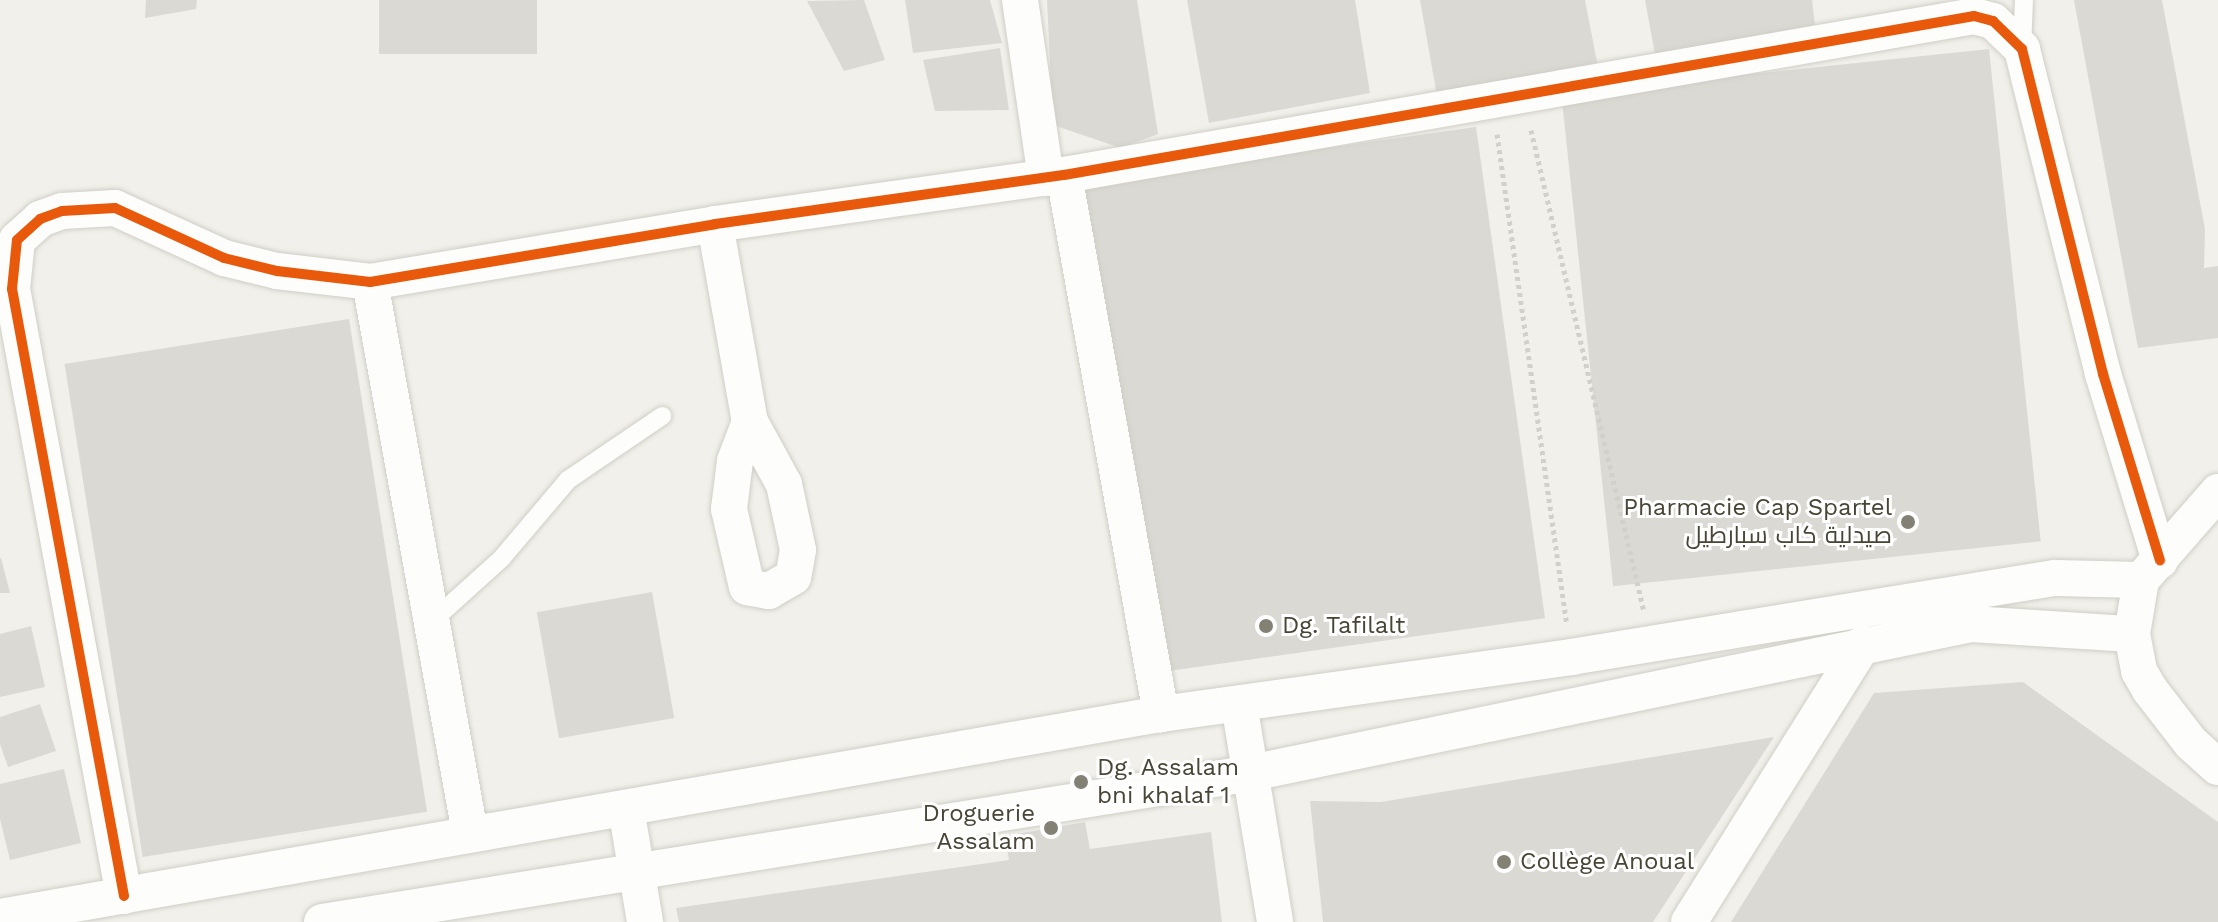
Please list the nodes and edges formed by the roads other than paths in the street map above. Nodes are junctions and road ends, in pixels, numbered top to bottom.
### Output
1 (1020, 0) edge
2 (2024, 0) edge
3 (2022, 49) junction
4 (1055, 177) junction
5 (715, 224) junction
6 (9, 232) edge
7 (370, 282) junction
8 (662, 416) dead end
9 (750, 422) dead end
10 (2218, 492) edge
11 (2151, 570) junction
12 (431, 622) junction
13 (2132, 634) junction
14 (1864, 643) junction
15 (1239, 704) junction
16 (1161, 714) junction
17 (2218, 767) edge
18 (1246, 774) junction
19 (626, 808) junction
20 (470, 833) junction
21 (638, 875) junction
22 (124, 896) junction
23 (0, 917) edge
24 (322, 922) edge
25 (645, 922) edge
26 (1275, 922) edge
27 (1689, 922) edge

1 - 4 street
2 - 3 lane
3 - 4 street
3 - 11 street
4 - 5 street
4 - 16 street
5 - 7 street
5 - 9 street
6 - 7 street
6 - 22 street
7 - 12 street
8 - 12 lane
10 - 11 street
11 - 13 street
11 - 15 street
12 - 20 street
13 - 14 street
13 - 17 street
14 - 18 street
14 - 27 street
15 - 16 street
15 - 18 street
16 - 19 street
18 - 21 street
18 - 26 street
19 - 20 street
19 - 21 street
20 - 22 street
21 - 24 street
21 - 25 street
22 - 23 street

